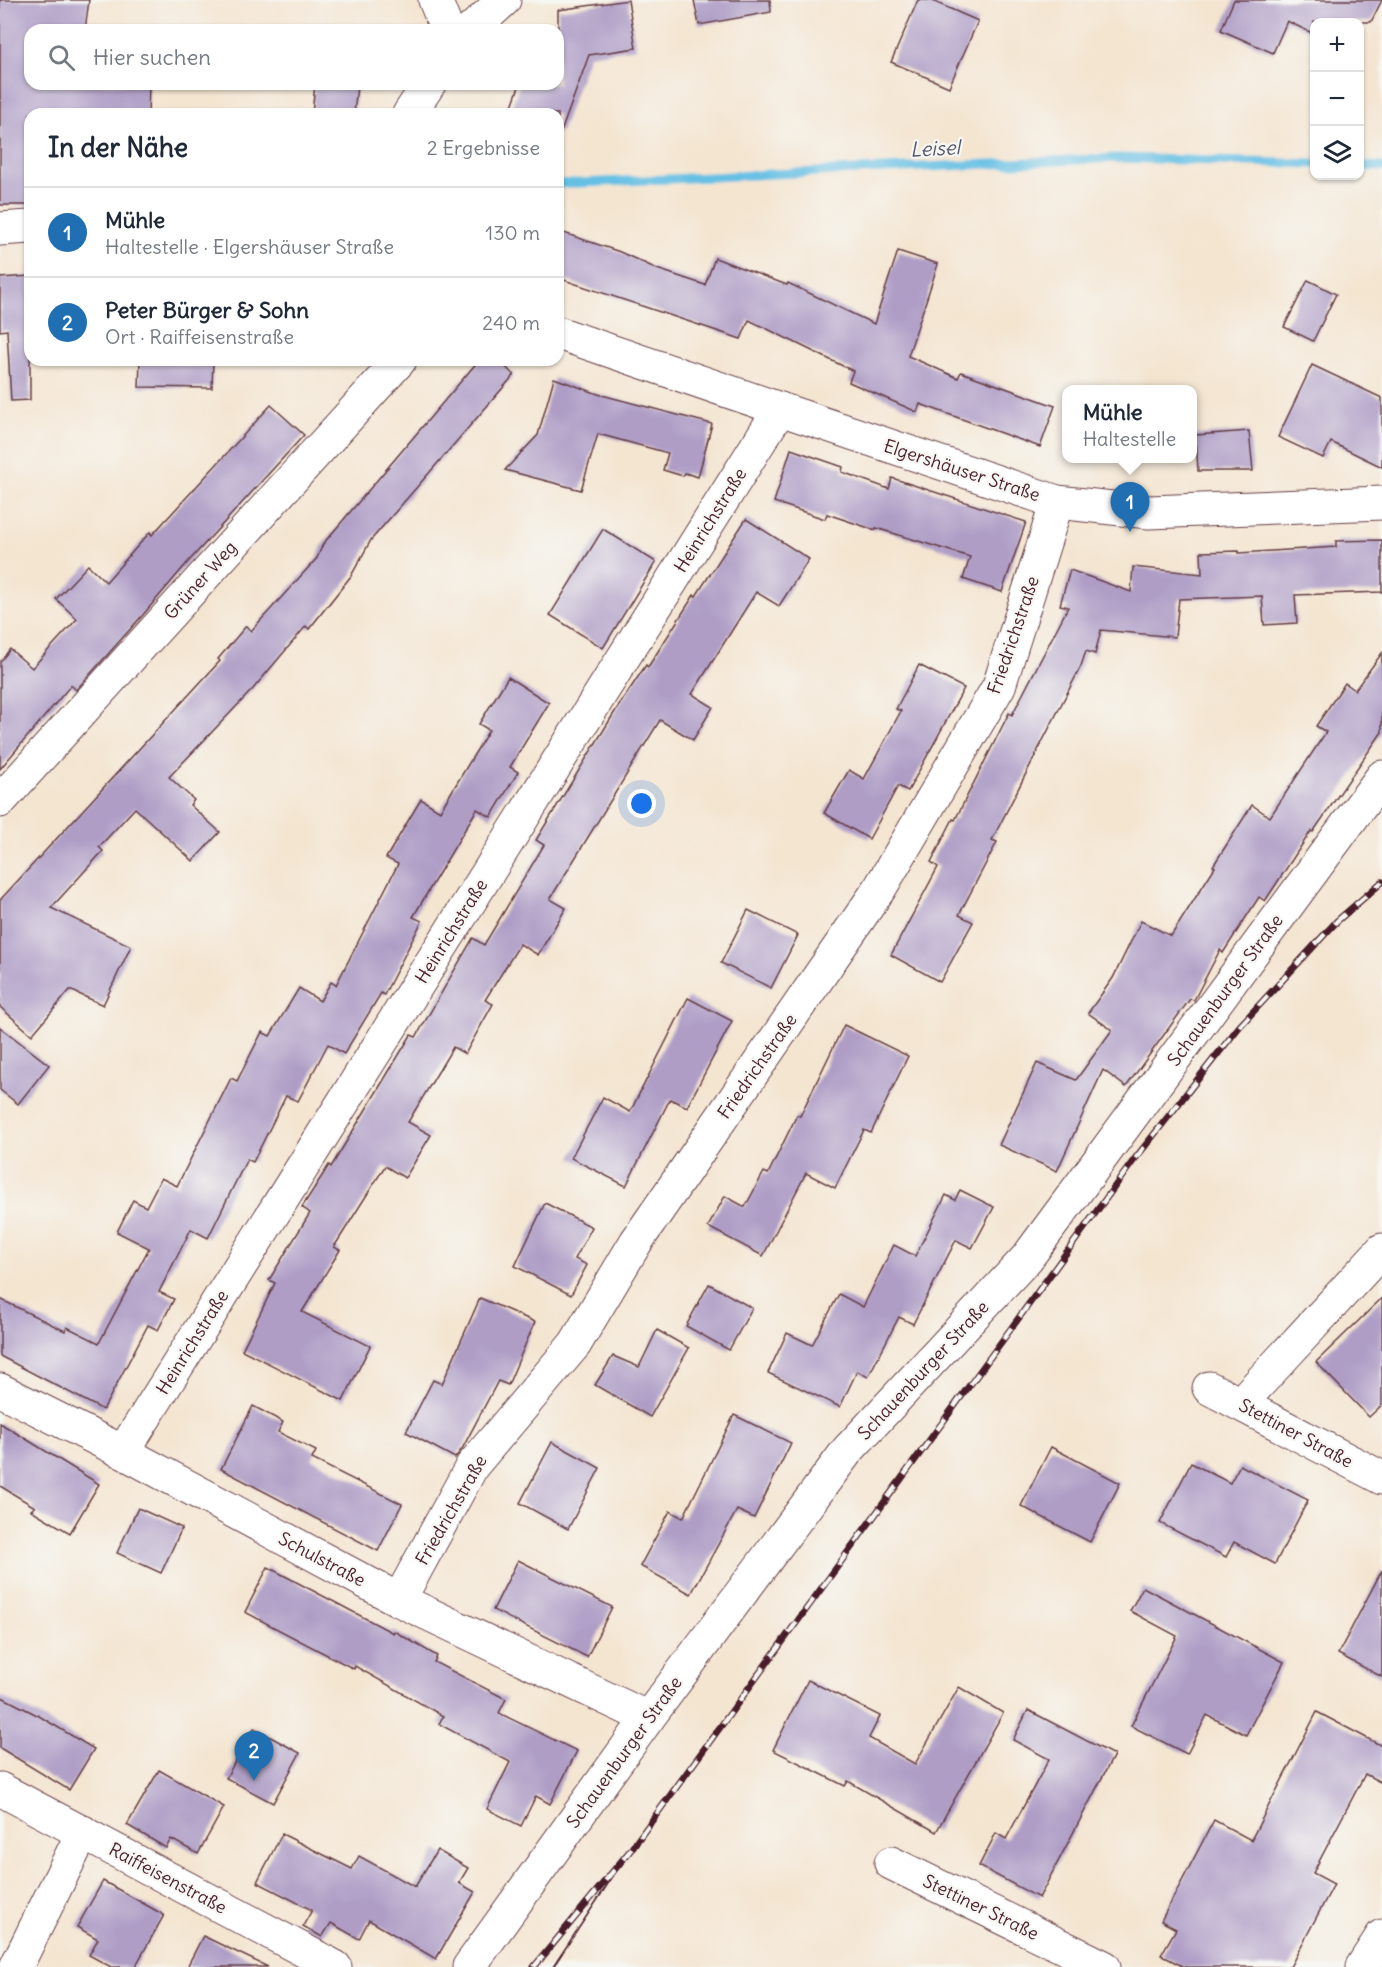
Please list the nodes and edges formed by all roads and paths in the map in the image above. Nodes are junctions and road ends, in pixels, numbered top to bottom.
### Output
1 (435, 0) edge
2 (504, 0) edge
3 (445, 24) edge
4 (478, 24) edge
5 (425, 90) edge
6 (413, 108) edge
7 (24, 228) edge
8 (0, 230) edge
9 (564, 335) edge
10 (395, 366) edge
11 (780, 409) junction
12 (1057, 502) junction
13 (1382, 503) edge
14 (1382, 777) edge
15 (0, 801) edge
16 (1382, 1250) edge
17 (1209, 1388) dead end
18 (0, 1390) edge
19 (1240, 1404) junction
20 (123, 1452) junction
21 (1382, 1478) edge
22 (399, 1600) junction
23 (648, 1718) junction
24 (0, 1789) edge
25 (83, 1832) junction
26 (891, 1863) dead end
27 (1382, 1936) edge
28 (16, 1967) edge
29 (335, 1967) edge
30 (468, 1967) edge
31 (1104, 1967) edge
32 (1362, 1967) edge

1 - 3 street
2 - 4 street
5 - 6 street
7 - 8 street
9 - 11 street, Elgershäuser Straße
10 - 15 street, Grüner Weg
11 - 12 street, Elgershäuser Straße
11 - 20 street, Heinrichstraße
12 - 13 street, Elgershäuser Straße
12 - 22 street, Friedrichstraße
14 - 23 street, Schauenburger Straße
16 - 19 street
17 - 19 street, Stettiner Straße
18 - 20 street, Schulstraße
19 - 21 street, Stettiner Straße
20 - 22 street, Schulstraße
22 - 23 street, Schulstraße
23 - 30 street, Schauenburger Straße
24 - 25 street, Raiffeisenstraße
25 - 28 street
25 - 29 street, Raiffeisenstraße
26 - 31 street, Stettiner Straße
27 - 32 street

